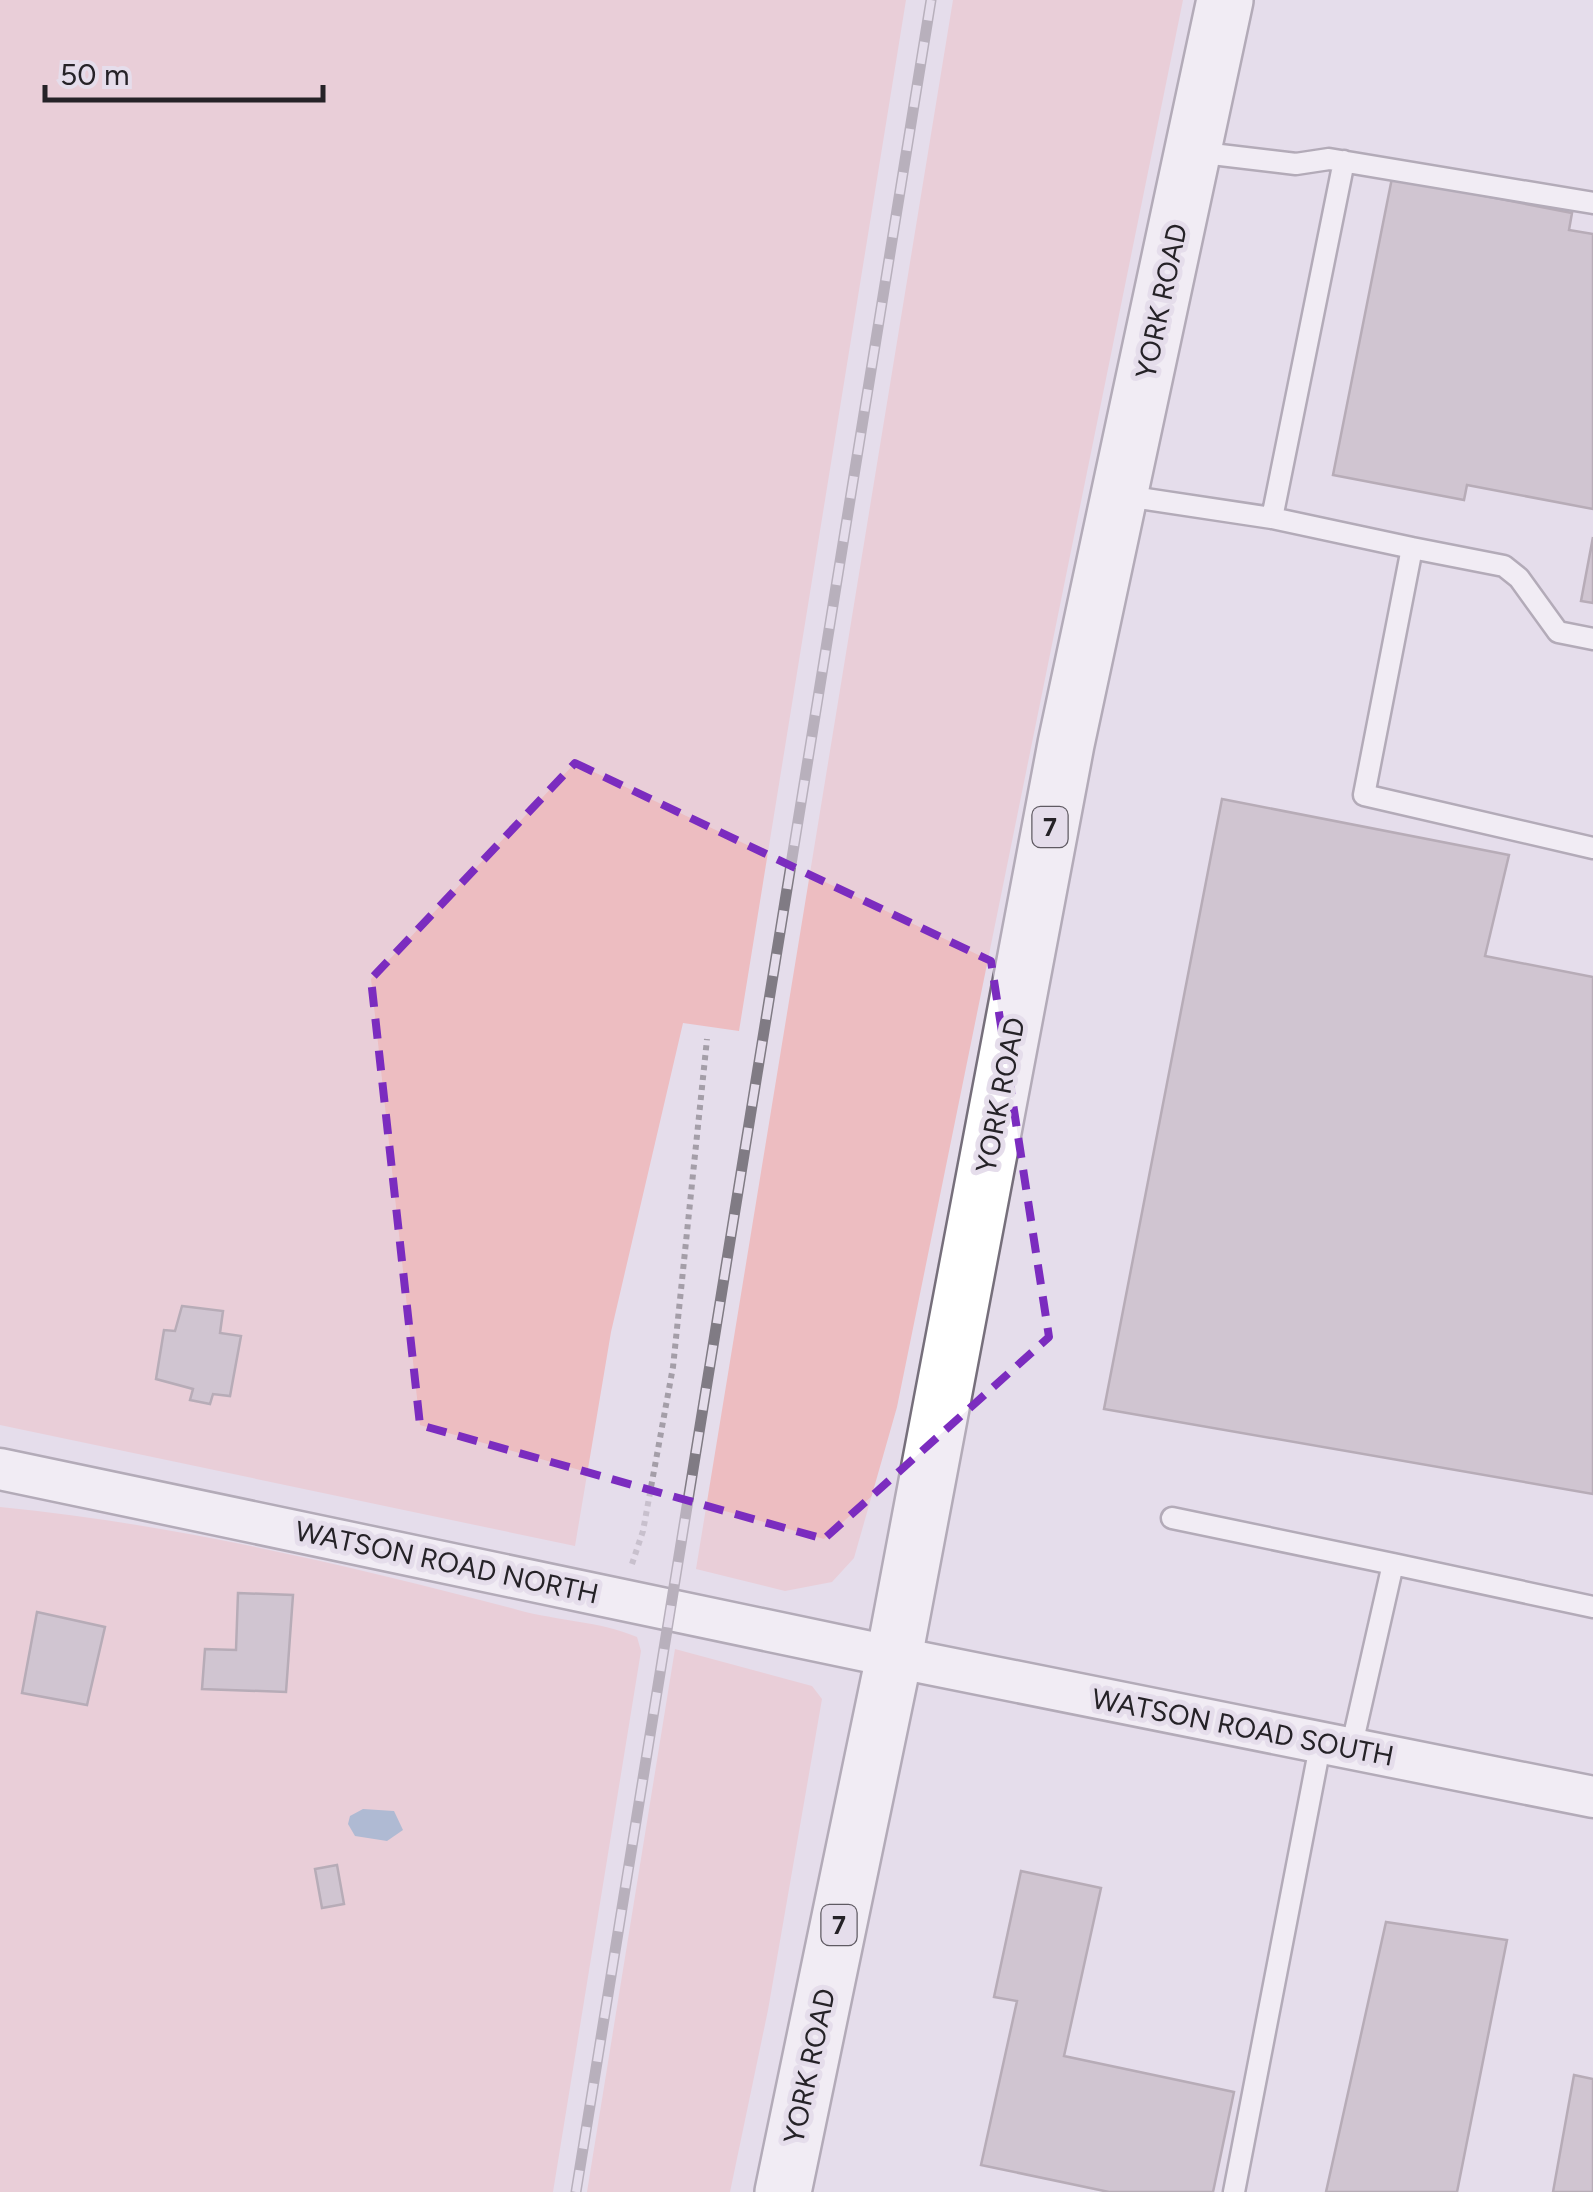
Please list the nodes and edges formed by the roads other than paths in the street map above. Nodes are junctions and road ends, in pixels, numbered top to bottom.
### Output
1 (1226, 0) edge
2 (1193, 152) junction
3 (1344, 161) junction
4 (1593, 203) edge
5 (1119, 496) junction
6 (1272, 518) junction
7 (1412, 548) junction
8 (1593, 639) edge
9 (1593, 848) edge
10 (0, 1469) edge
11 (1172, 1518) dead end
12 (1392, 1564) junction
13 (1593, 1607) edge
14 (894, 1657) junction
15 (1336, 1745) junction
16 (1593, 1797) edge
17 (784, 2192) edge
18 (1234, 2192) edge

1 - 2 main road, YORK ROAD / 7
2 - 3 lane
2 - 5 main road, YORK ROAD / 7
3 - 4 lane
3 - 6 lane
5 - 6 lane
5 - 14 main road, YORK ROAD / 7
6 - 7 lane
7 - 8 lane
7 - 9 lane
10 - 14 street, WATSON ROAD NORTH
11 - 12 lane
12 - 13 lane
12 - 15 lane
14 - 15 street, WATSON ROAD SOUTH
14 - 17 main road, YORK ROAD / 7
15 - 16 street, WATSON ROAD SOUTH
15 - 18 lane

